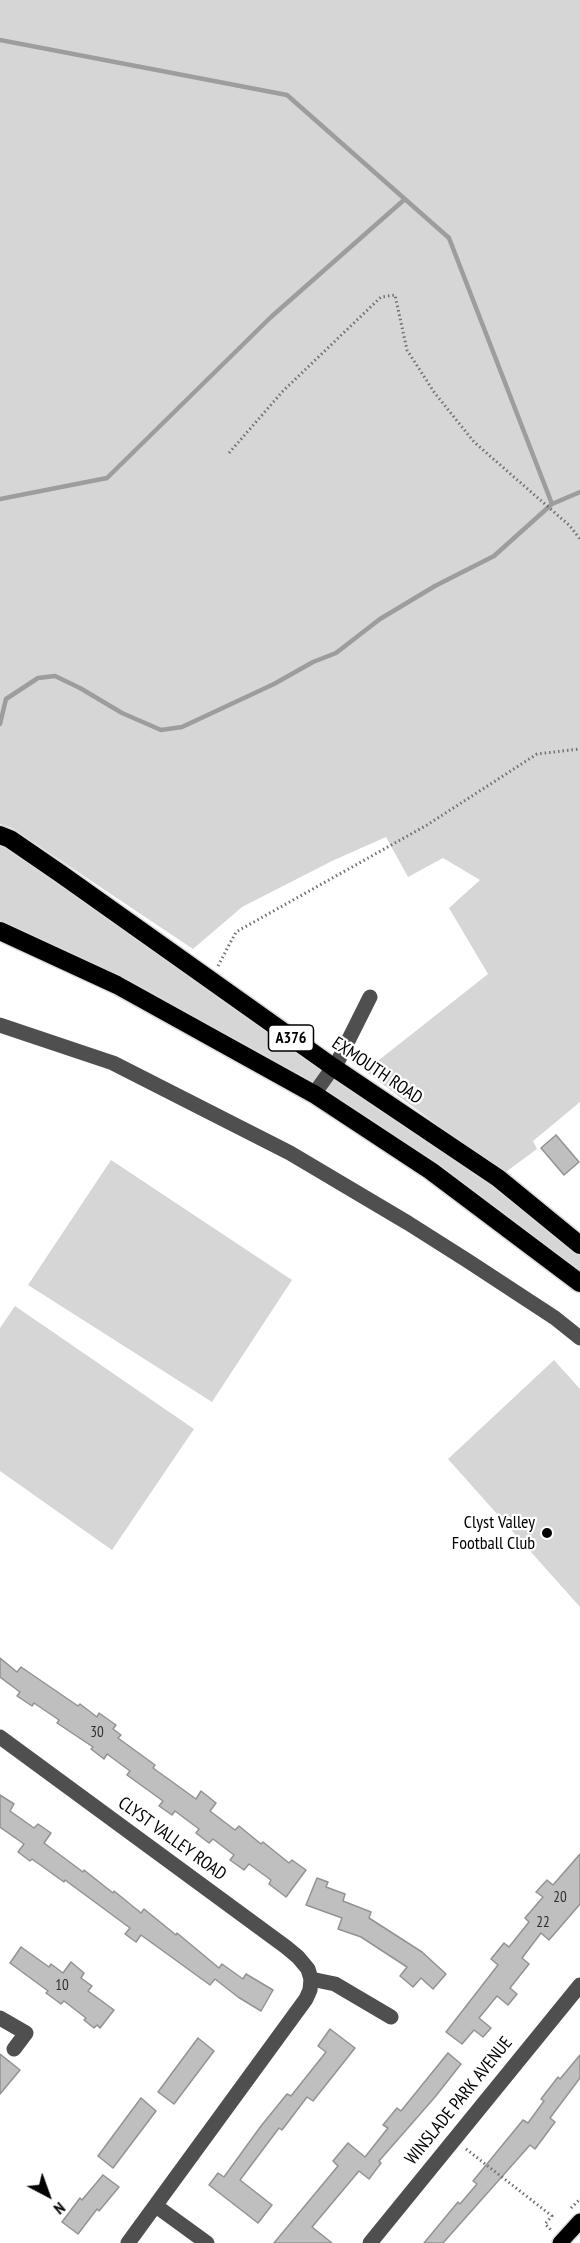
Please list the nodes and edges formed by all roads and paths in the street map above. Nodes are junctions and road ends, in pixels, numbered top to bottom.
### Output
1 (230, 453) dead end
2 (580, 539) edge
3 (580, 748) edge
4 (0, 835) edge
5 (0, 931) edge
6 (211, 981) junction
7 (370, 998) dead end
8 (0, 1025) edge
9 (333, 1067) junction
10 (314, 1094) junction
11 (580, 1245) edge
12 (580, 1283) edge
13 (580, 1338) edge
14 (0, 1737) edge
15 (311, 1979) junction
16 (580, 1984) edge
17 (391, 2017) dead end
18 (0, 2018) edge
19 (14, 2049) dead end
20 (453, 2138) junction
21 (156, 2206) junction
22 (580, 2221) edge
23 (545, 2224) dead end
24 (128, 2243) edge
25 (207, 2243) edge
26 (370, 2243) edge
27 (560, 2243) edge

1 - 2 path
3 - 6 path
4 - 6 highway, EXMOUTH ROAD / A376
5 - 10 highway, A376
6 - 9 highway, EXMOUTH ROAD / A376
7 - 9 street
8 - 13 street
9 - 10 street
9 - 11 highway, EXMOUTH ROAD / A376
10 - 12 highway, A376
14 - 15 street, CLYST VALLEY ROAD
15 - 17 street
15 - 21 street
16 - 20 street, WINSLADE PARK AVENUE
18 - 19 street
20 - 23 path
20 - 26 street, WINSLADE PARK AVENUE
21 - 24 street
21 - 25 street
22 - 27 main road

